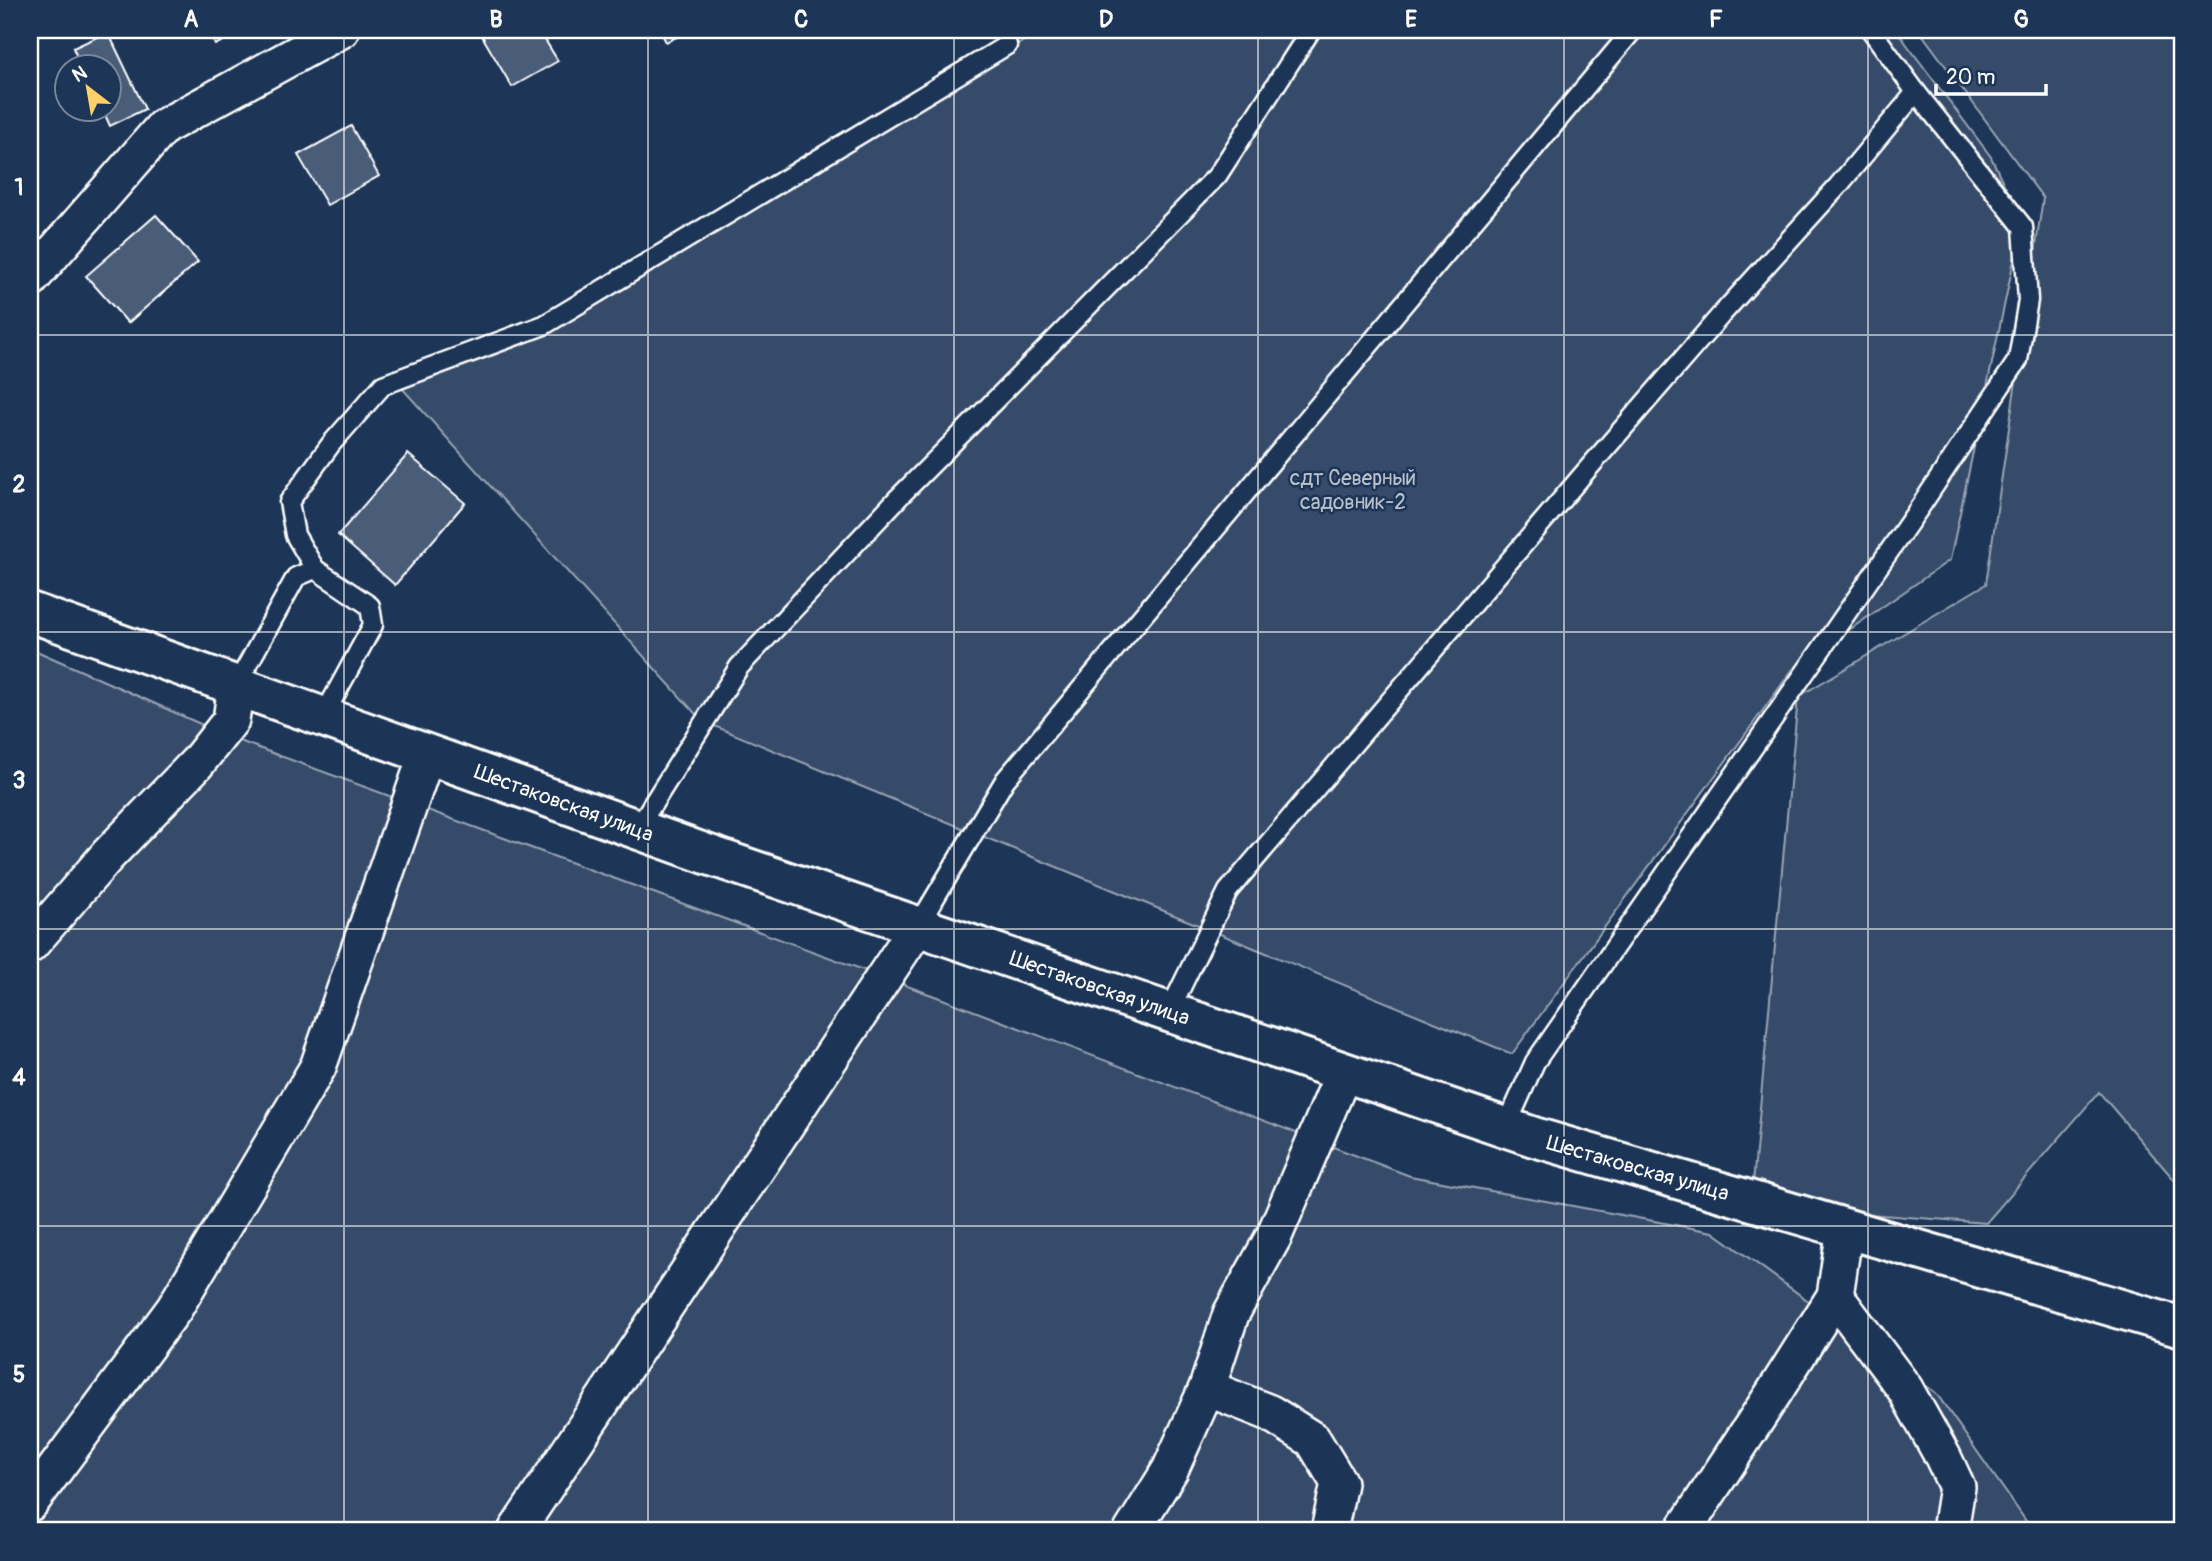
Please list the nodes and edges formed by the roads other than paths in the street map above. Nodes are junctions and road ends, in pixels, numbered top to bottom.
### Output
1 (341, 30) edge
2 (1311, 30) edge
3 (1633, 30) edge
4 (1871, 30) edge
5 (1007, 45) dead end
6 (1916, 92) junction
7 (30, 280) edge
8 (315, 569) junction
9 (30, 612) edge
10 (236, 685) junction
11 (323, 717) junction
12 (427, 754) junction
13 (637, 829) junction
14 (918, 926) junction
15 (31, 942) edge
16 (1169, 1012) junction
17 (1344, 1072) junction
18 (1506, 1128) junction
19 (1845, 1228) junction
20 (1835, 1296) junction
21 (2182, 1327) edge
22 (1207, 1388) junction
23 (30, 1503) edge
24 (516, 1531) edge
25 (1132, 1531) edge
26 (1329, 1531) edge
27 (1683, 1531) edge
28 (1950, 1531) edge

1 - 7 street
2 - 13 lane
3 - 14 lane
4 - 6 lane
5 - 8 lane
6 - 16 lane
6 - 18 lane
8 - 10 lane
8 - 11 lane
9 - 10 main road, Шестаковская улица
10 - 11 main road, Шестаковская улица
10 - 15 street
11 - 12 main road, Шестаковская улица
12 - 13 main road, Шестаковская улица
12 - 23 street
13 - 14 main road, Шестаковская улица
14 - 16 main road, Шестаковская улица
14 - 24 street
16 - 17 main road, Шестаковская улица
17 - 18 main road, Шестаковская улица
17 - 22 street
18 - 19 main road, Шестаковская улица
19 - 20 street
19 - 21 main road, Шестаковская улица
20 - 27 street
20 - 28 street
22 - 25 street
22 - 26 street

